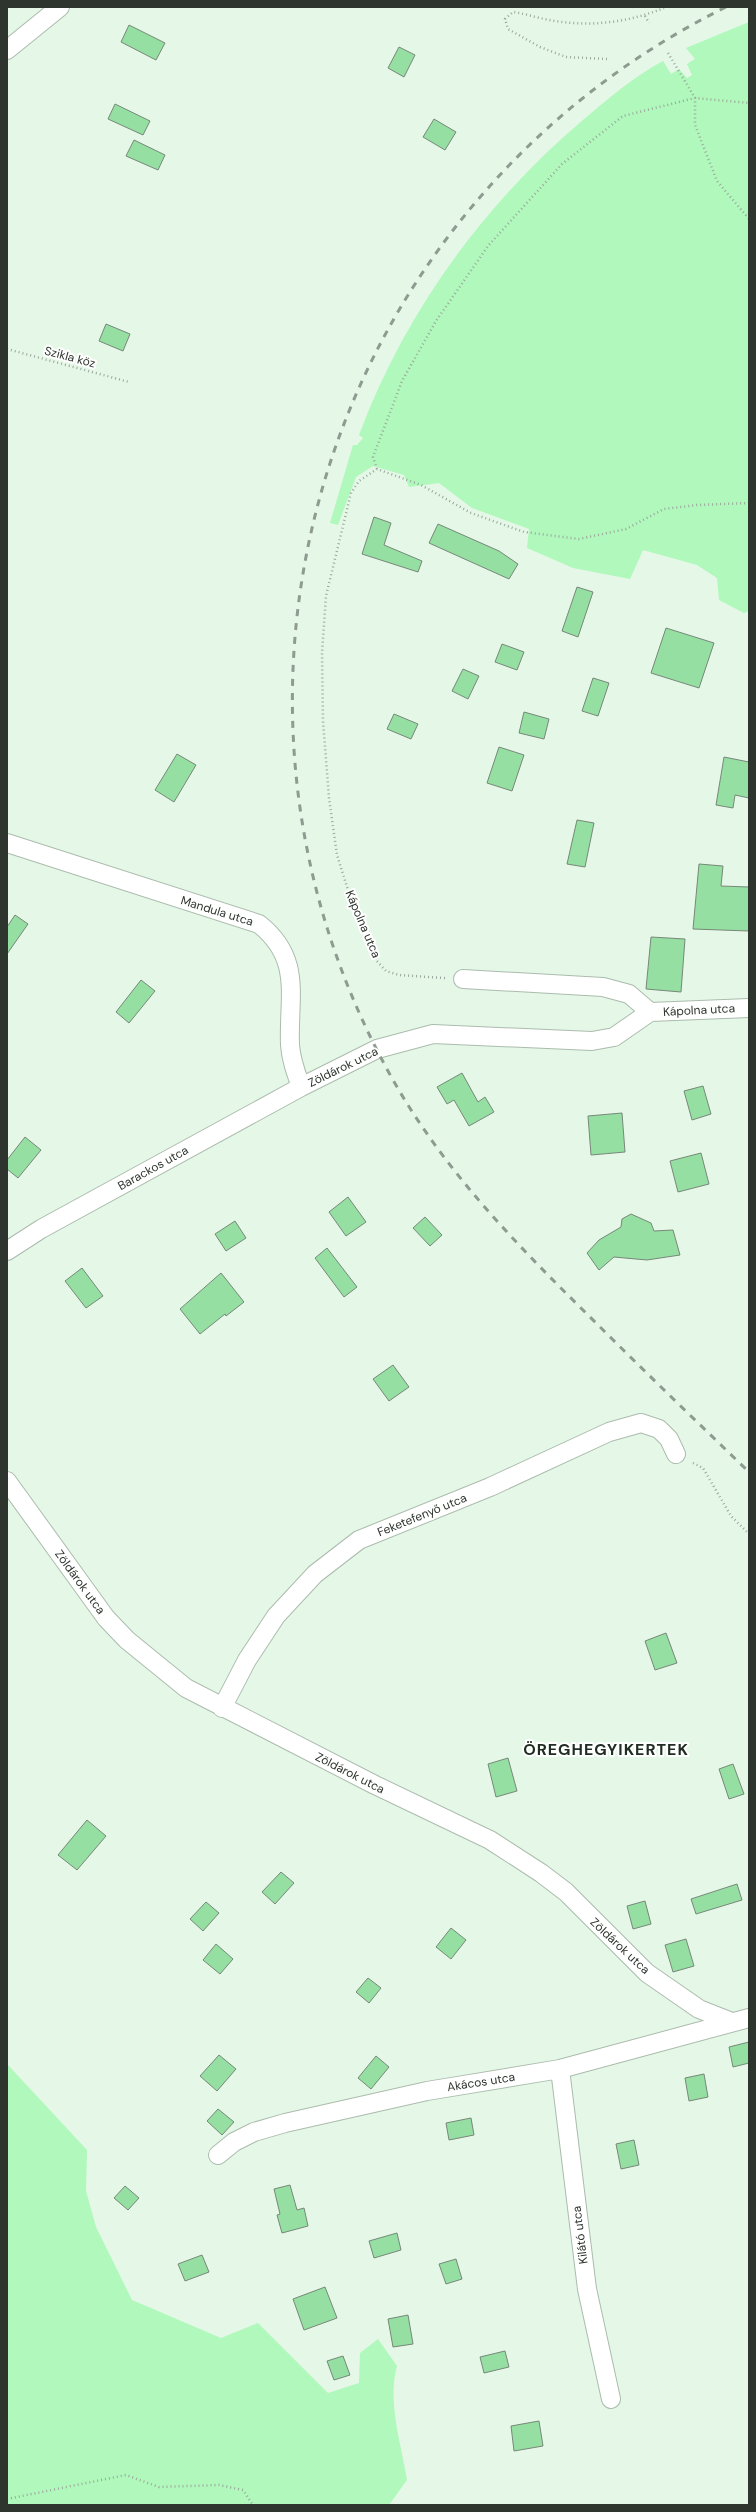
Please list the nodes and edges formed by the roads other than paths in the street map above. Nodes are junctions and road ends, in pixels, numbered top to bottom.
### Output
1 (60, 7) edge
2 (7, 50) edge
3 (7, 843) edge
4 (463, 979) road end
5 (749, 1008) edge
6 (650, 1012) junction
7 (433, 1034) joint
8 (301, 1087) junction
9 (7, 1251) edge
10 (676, 1454) road end
11 (7, 1481) edge
12 (222, 1708) junction
13 (741, 2020) edge
14 (560, 2069) junction
15 (218, 2155) dead end
16 (611, 2399) dead end

1 - 2 street
3 - 8 street, Mandula utca
4 - 6 street, Kápolna utca
5 - 6 street, Kápolna utca
6 - 7 street, Kápolna utca
7 - 8 street, Zöldárok utca
8 - 9 street, Barackos utca
10 - 12 street, Feketefenyő utca
11 - 12 street, Zöldárok utca
12 - 13 street, Zöldárok utca
13 - 14 street, Akácos utca
14 - 15 street, Akácos utca
14 - 16 street, Kilátó utca

